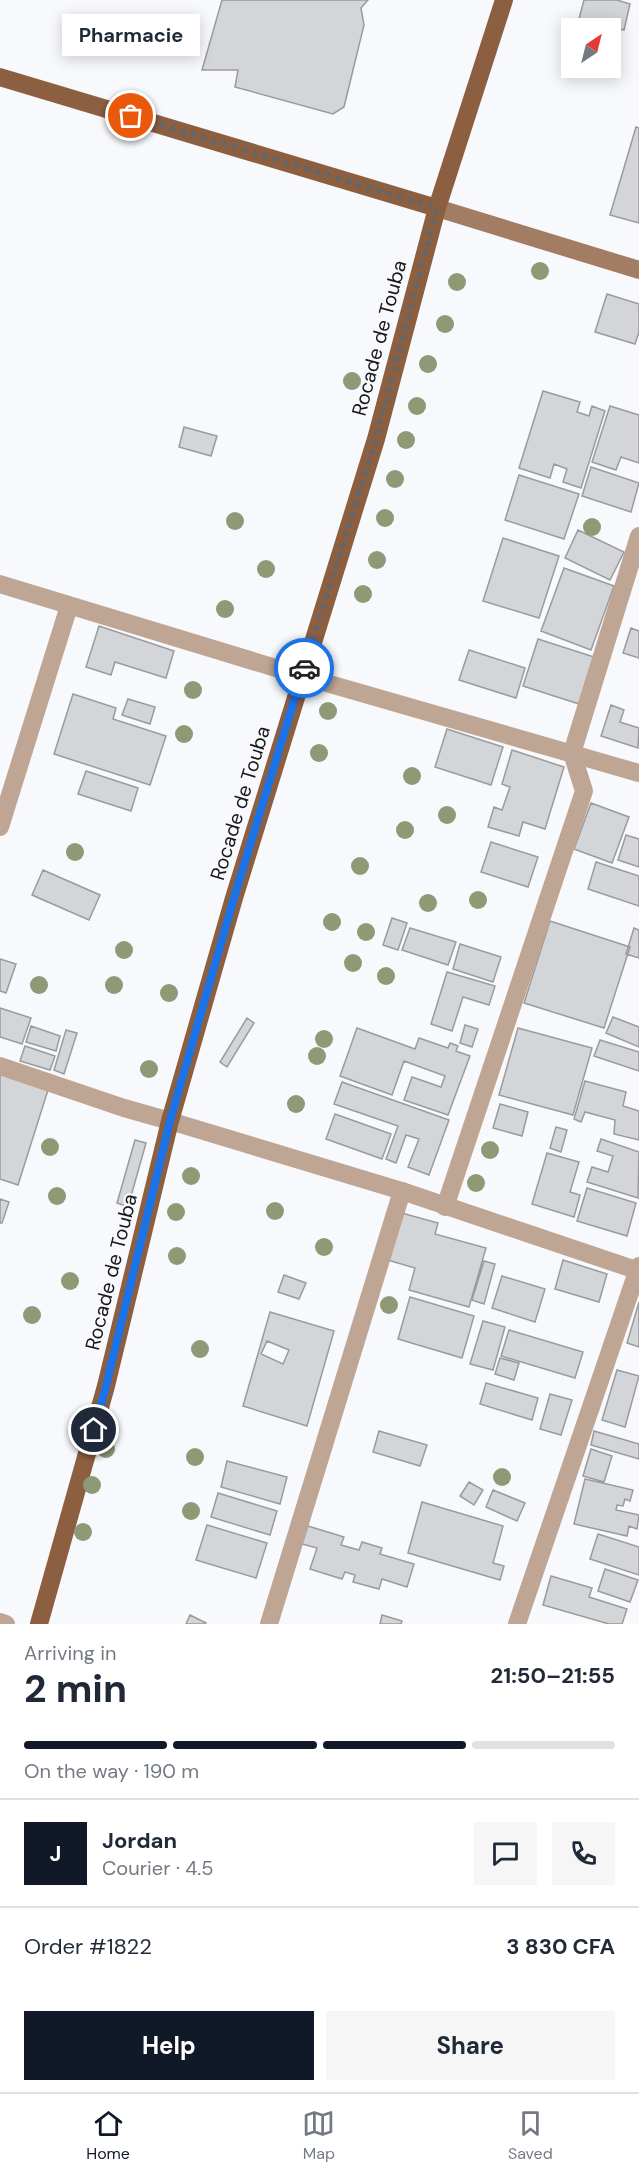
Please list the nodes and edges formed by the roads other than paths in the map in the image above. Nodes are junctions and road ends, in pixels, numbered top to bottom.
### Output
1 (504, 0) edge
2 (0, 77) edge
3 (437, 208) junction
4 (639, 270) edge
5 (639, 536) edge
6 (0, 584) edge
7 (69, 606) junction
8 (302, 676) junction
9 (573, 753) junction
10 (639, 773) edge
11 (0, 827) edge
12 (0, 1066) edge
13 (170, 1121) junction
14 (402, 1191) junction
15 (445, 1207) junction
16 (638, 1269) edge
17 (0, 1622) edge
18 (6, 1624) edge
19 (39, 1624) edge
20 (269, 1624) edge
21 (517, 1624) edge

1 - 3 main road, Rocade de Touba
2 - 3 main road
3 - 4 main road
3 - 8 main road, Rocade de Touba
5 - 9 street
6 - 7 street
7 - 8 street
7 - 11 street
8 - 9 street
8 - 13 main road, Rocade de Touba
9 - 10 street
9 - 15 street
12 - 13 street
13 - 14 street
13 - 19 main road, Rocade de Touba
14 - 15 street
14 - 20 street
15 - 16 street
16 - 21 street
17 - 18 street

